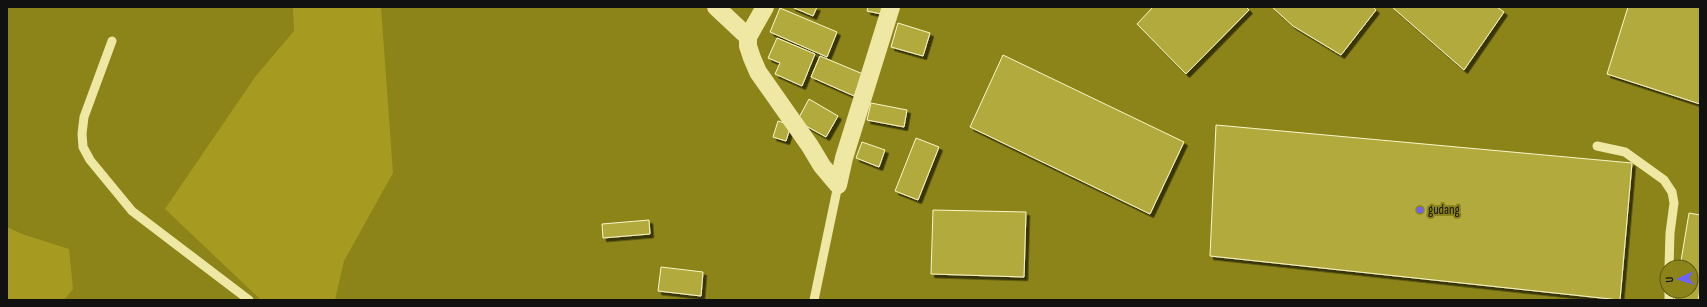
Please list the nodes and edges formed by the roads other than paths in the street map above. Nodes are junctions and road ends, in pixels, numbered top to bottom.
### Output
1 (716, 7) edge
2 (765, 7) edge
3 (891, 7) edge
4 (748, 37) junction
5 (112, 41) dead end
6 (1598, 146) dead end
7 (838, 185) junction
8 (1669, 259) edge
9 (249, 300) edge
10 (814, 300) edge

1 - 4 street
2 - 4 street
3 - 7 street
4 - 7 street
5 - 9 lane
6 - 8 lane
7 - 10 lane

